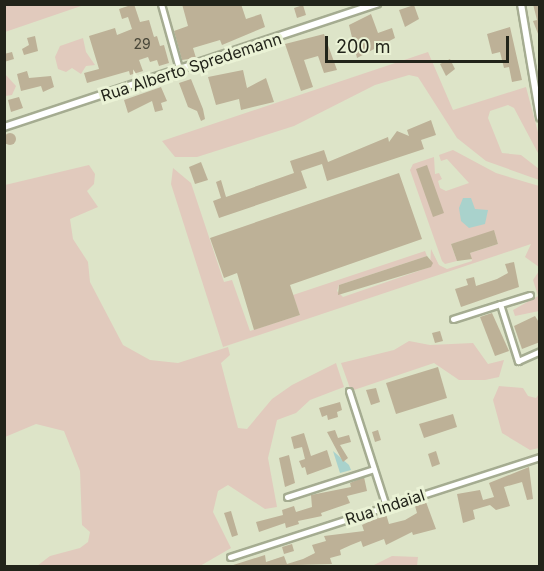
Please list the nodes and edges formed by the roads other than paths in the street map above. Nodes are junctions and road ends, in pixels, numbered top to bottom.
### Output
1 (161, 4) edge
2 (378, 4) edge
3 (521, 4) edge
4 (180, 72) junction
5 (540, 117) edge
6 (4, 127) edge
7 (530, 295) dead end
8 (500, 304) junction
9 (453, 319) dead end
10 (540, 351) edge
11 (349, 391) dead end
12 (540, 457) edge
13 (374, 469) junction
14 (287, 497) dead end
15 (386, 506) junction
16 (230, 556) dead end

1 - 4 street
2 - 4 street, Rua Alberto Spredemann
3 - 5 street
4 - 6 street, Rua Alberto Spredemann
7 - 8 street
8 - 9 street
8 - 10 street
11 - 13 street
12 - 15 street, Rua Indaial
13 - 14 street
13 - 15 street
15 - 16 street, Rua Indaial

